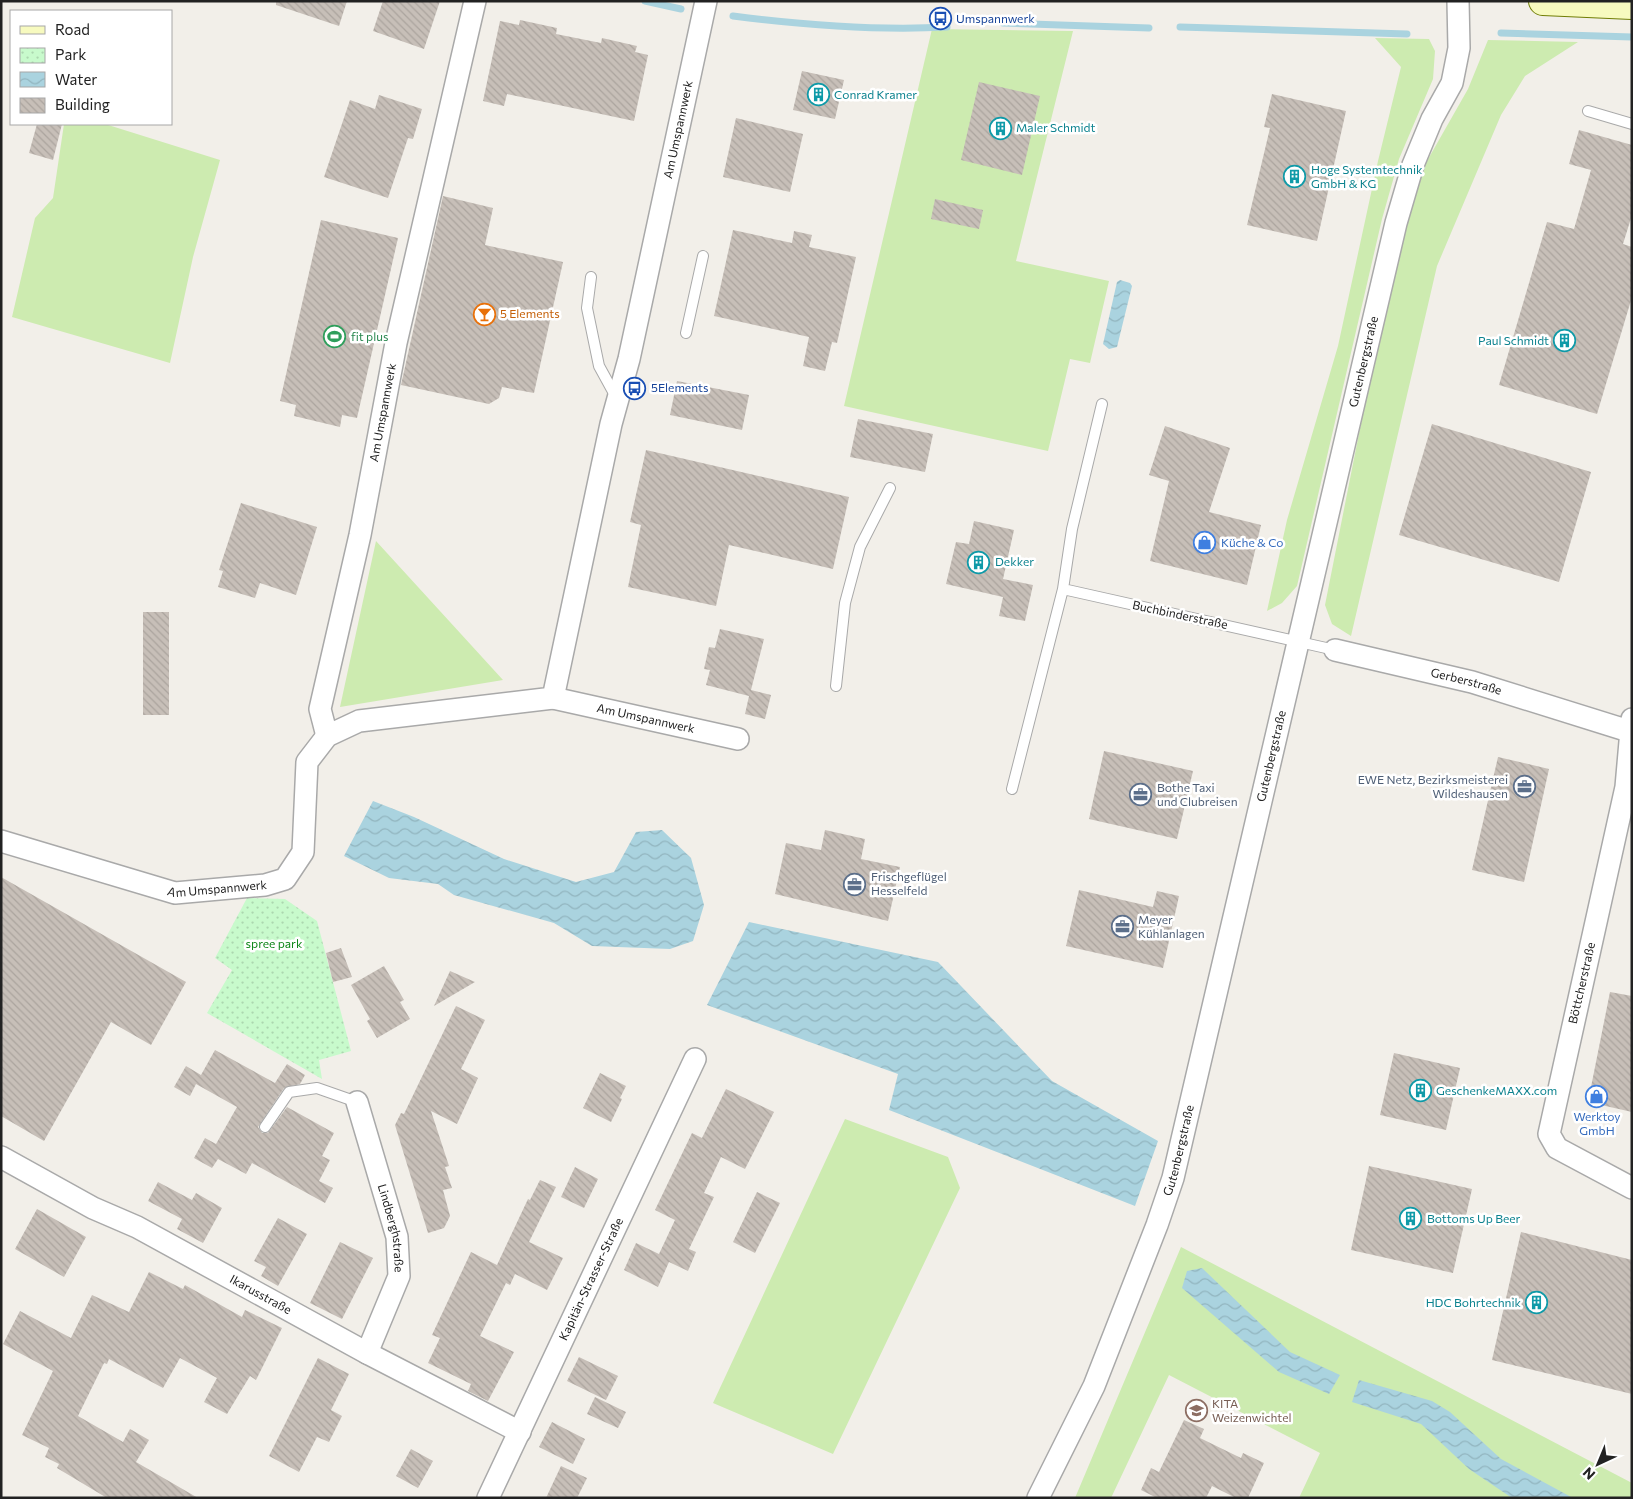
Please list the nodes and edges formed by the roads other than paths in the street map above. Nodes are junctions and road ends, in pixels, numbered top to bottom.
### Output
1 (475, 1) edge
2 (706, 1) edge
3 (1458, 1) edge
4 (1543, 1) edge
5 (1632, 4) edge
6 (1588, 111) dead end
7 (1632, 124) edge
8 (703, 256) dead end
9 (591, 277) dead end
10 (686, 333) dead end
11 (618, 401) junction
12 (1102, 404) dead end
13 (890, 488) dead end
14 (1063, 589) junction
15 (1298, 641) junction
16 (1335, 650) joint
17 (836, 686) dead end
18 (554, 698) junction
19 (1631, 728) edge
20 (327, 736) junction
21 (738, 740) dead end
22 (1012, 789) dead end
23 (1, 841) edge
24 (694, 1059) dead end
25 (357, 1102) joint
26 (265, 1127) dead end
27 (1, 1157) edge
28 (1632, 1188) edge
29 (367, 1353) junction
30 (520, 1432) junction
31 (488, 1498) edge
32 (1038, 1498) edge

1 - 20 street, Am Umspannwerk
2 - 11 street, Am Umspannwerk
3 - 15 street, Gutenbergstraße
4 - 5 main road
6 - 7 lane
8 - 10 lane
9 - 11 lane
11 - 18 street, Am Umspannwerk
12 - 14 lane
13 - 17 lane
14 - 15 lane, Buchbinderstraße
14 - 22 lane
15 - 16 lane, Gerberstraße
15 - 32 street, Gutenbergstraße
16 - 19 street, Gerberstraße
18 - 20 street, Am Umspannwerk
18 - 21 street, Am Umspannwerk
19 - 28 street, Böttcherstraße
20 - 23 street, Am Umspannwerk
24 - 30 street, Kapitän-Strasser-Straße
25 - 26 lane
25 - 29 street, Lindberghstraße
27 - 29 street, Ikarusstraße
29 - 30 street, Ikarusstraße
30 - 31 street, Kapitän-Strasser-Straße

